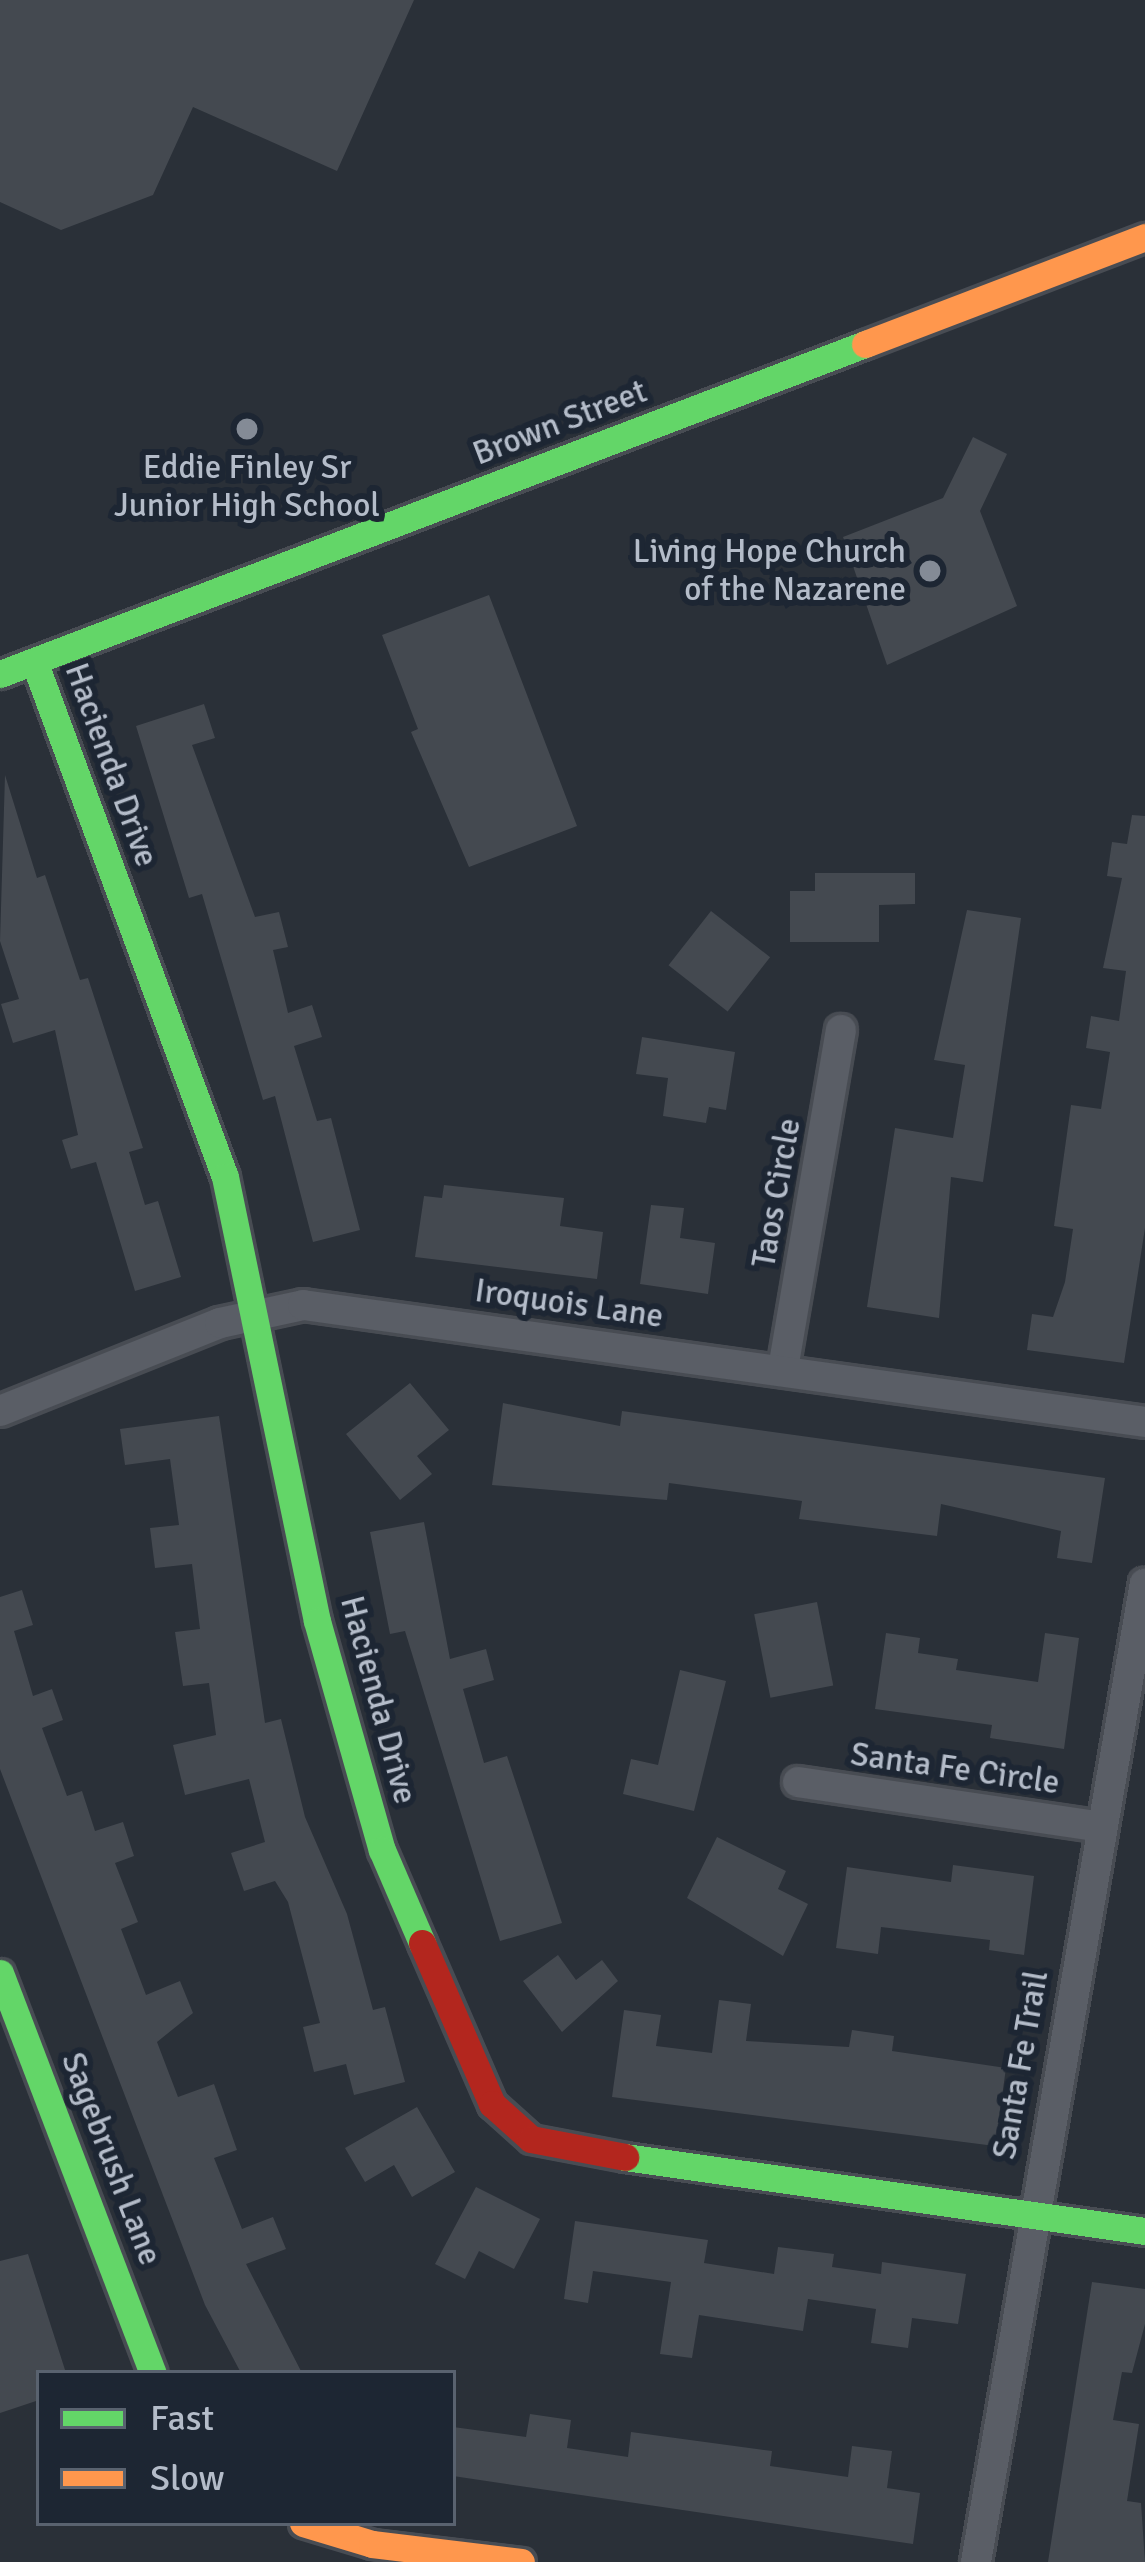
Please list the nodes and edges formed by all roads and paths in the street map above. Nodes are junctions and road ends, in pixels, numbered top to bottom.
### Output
1 (1145, 237) edge
2 (34, 661) junction
3 (0, 674) edge
4 (841, 1030) dead end
5 (255, 1313) junction
6 (783, 1369) junction
7 (0, 1411) edge
8 (1145, 1422) edge
9 (1145, 1583) edge
10 (798, 1782) dead end
11 (1102, 1827) junction
12 (0, 1973) edge
13 (9, 2025) edge
14 (1032, 2214) junction
15 (1145, 2230) edge
16 (152, 2370) edge
17 (310, 2526) edge
18 (371, 2553) edge
19 (521, 2562) edge
20 (976, 2562) edge

1 - 2 street, Brown Street
2 - 3 street, Brown Street
2 - 5 street, Hacienda Drive
4 - 6 street, Taos Circle
5 - 6 street, Iroquois Lane
5 - 7 street, Iroquois Lane
5 - 14 street, Hacienda Drive
6 - 8 street, Iroquois Lane
9 - 11 street, Santa Fe Trail
10 - 11 street, Santa Fe Circle
11 - 14 street, Santa Fe Trail
12 - 13 street, Sagebrush Lane
13 - 16 street, Sagebrush Lane
14 - 15 street, Hacienda Drive
14 - 20 street, Santa Fe Trail
17 - 18 street
18 - 19 street

